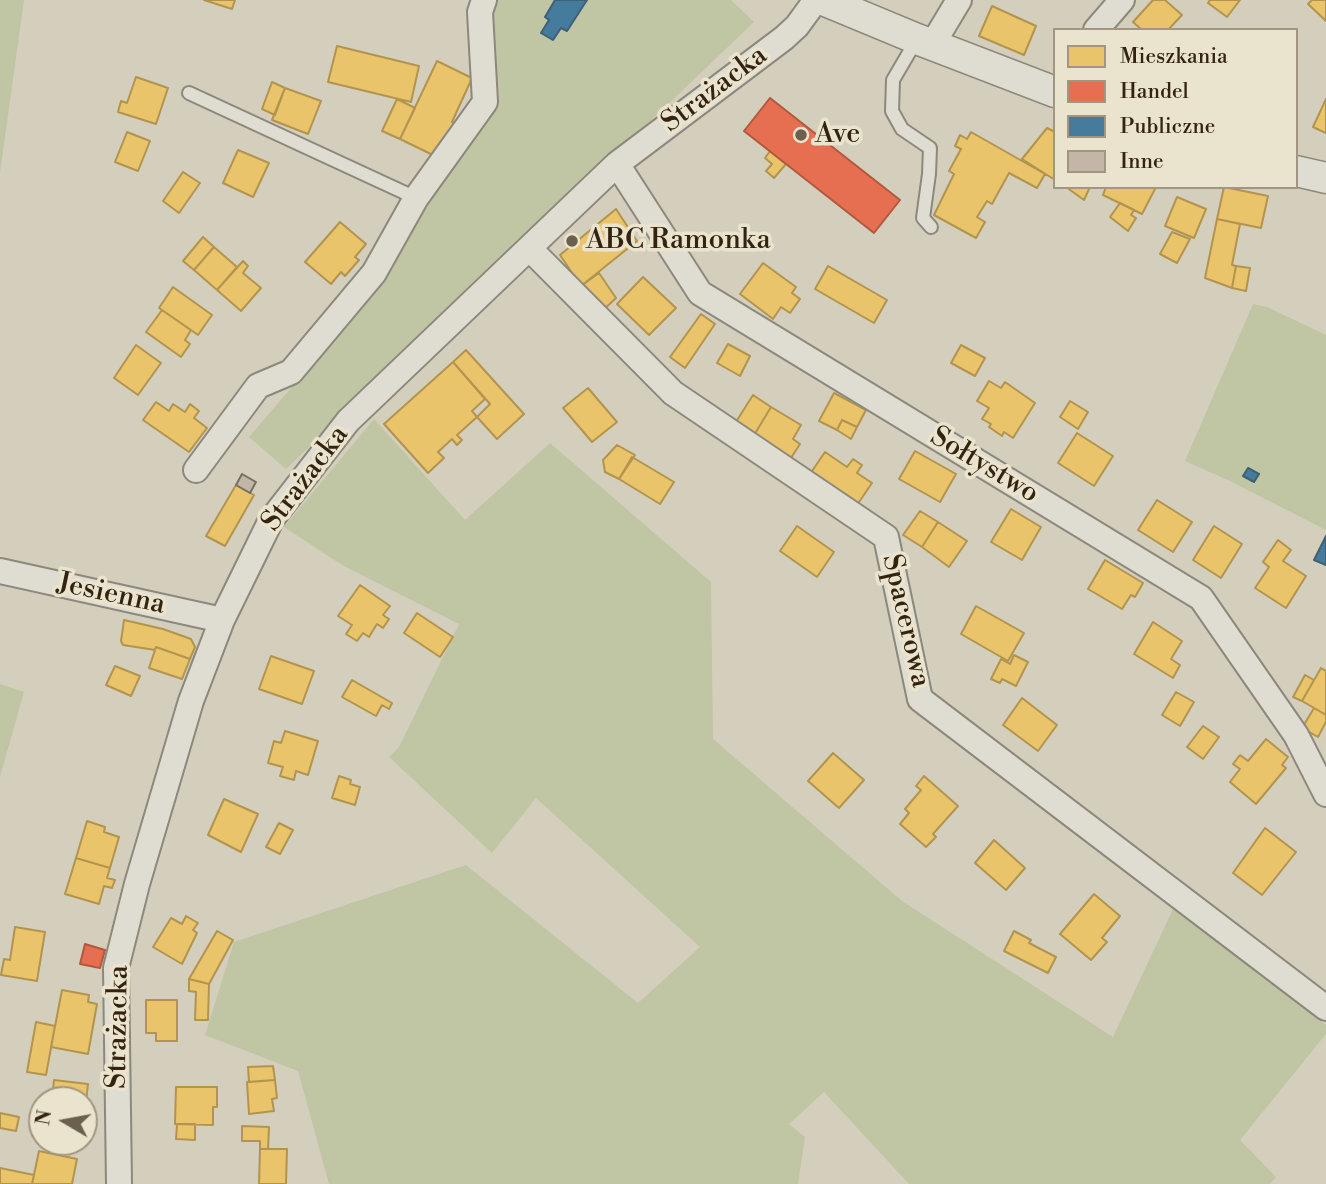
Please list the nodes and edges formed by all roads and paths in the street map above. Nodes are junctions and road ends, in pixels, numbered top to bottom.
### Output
1 (484, 0) edge
2 (816, 0) edge
3 (823, 0) edge
4 (959, 0) edge
5 (1122, 0) edge
6 (1098, 28) edge
7 (924, 42) junction
8 (1052, 87) edge
9 (189, 93) dead end
10 (617, 164) junction
11 (1298, 171) edge
12 (1326, 178) edge
13 (416, 198) junction
14 (931, 227) dead end
15 (530, 249) junction
16 (197, 470) dead end
17 (0, 571) edge
18 (222, 620) junction
19 (1326, 794) edge
20 (1326, 1008) edge
21 (119, 1184) edge

1 - 13 street
2 - 10 street, Strażacka
3 - 7 street
4 - 7 street
5 - 6 street
7 - 8 street
7 - 14 lane
9 - 13 lane
10 - 15 street, Strażacka
10 - 19 street, Sołtystwo
11 - 12 street
13 - 16 street
15 - 18 street, Strażacka
15 - 20 street, Spacerowa
17 - 18 street, Jesienna
18 - 21 street, Strażacka

